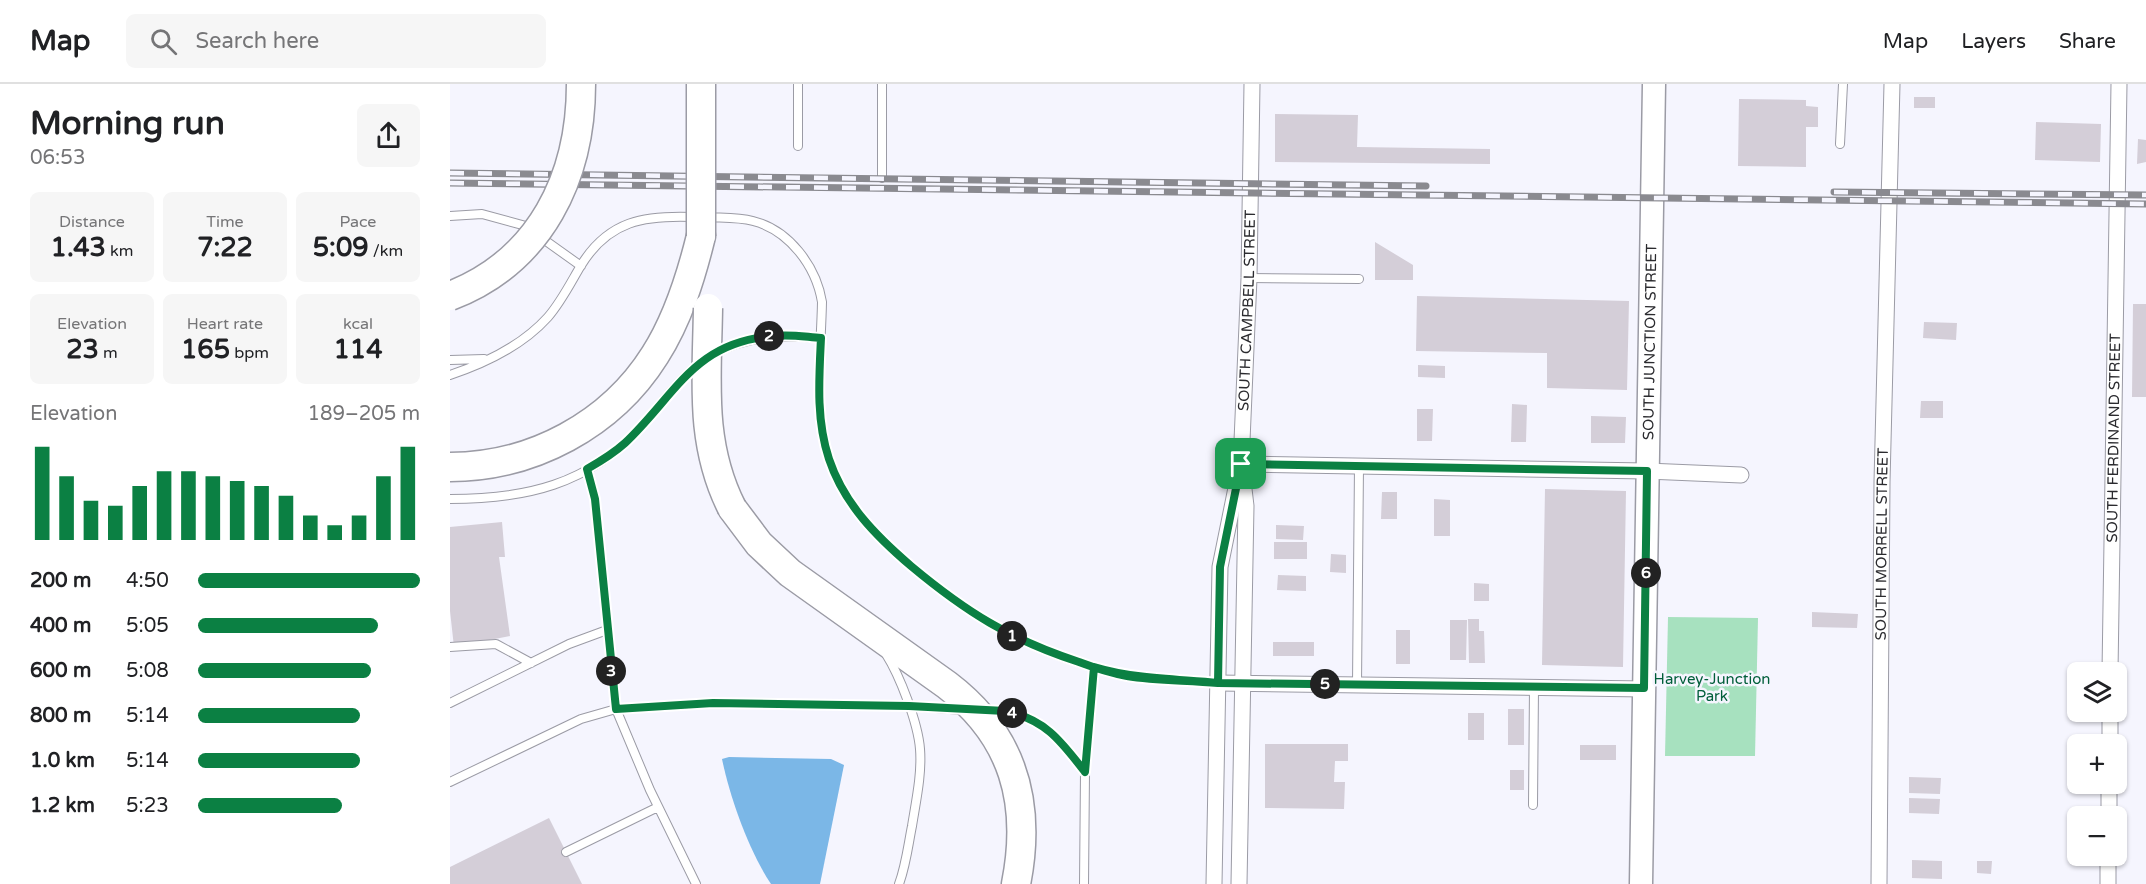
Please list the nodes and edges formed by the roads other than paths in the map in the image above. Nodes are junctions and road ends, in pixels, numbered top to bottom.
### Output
1 (581, 84) edge
2 (701, 84) edge
3 (798, 84) edge
4 (882, 84) edge
5 (1252, 84) edge
6 (1654, 84) edge
7 (1843, 84) edge
8 (1892, 84) edge
9 (2119, 84) edge
10 (1840, 144) dead end
11 (798, 146) dead end
12 (882, 178) dead end
13 (450, 216) edge
14 (701, 236) junction
15 (581, 266) junction
16 (1249, 278) junction
17 (1359, 279) dead end
18 (450, 296) edge
19 (821, 338) junction
20 (489, 359) junction
21 (450, 360) edge
22 (450, 375) edge
23 (1241, 464) junction
24 (1359, 466) junction
25 (450, 468) edge
26 (587, 469) junction
27 (1647, 471) junction
28 (1741, 475) dead end
29 (450, 499) edge
30 (863, 625) junction
31 (607, 630) junction
32 (450, 647) edge
33 (2110, 662) edge
34 (531, 663) junction
35 (1094, 667) junction
36 (1218, 683) junction
37 (1242, 683) junction
38 (1357, 685) junction
39 (1534, 687) junction
40 (1644, 688) junction
41 (450, 703) edge
42 (909, 706) junction
43 (616, 709) junction
44 (977, 711) junction
45 (1085, 772) junction
46 (450, 782) edge
47 (1533, 805) dead end
48 (658, 807) junction
49 (566, 852) dead end
50 (2108, 866) edge
51 (696, 884) edge
52 (899, 884) edge
53 (1016, 884) edge
54 (1084, 884) edge
55 (1214, 884) edge
56 (1239, 884) edge
57 (1641, 884) edge
58 (1879, 884) edge
59 (2108, 884) edge

1 - 18 highway, bridge
2 - 14 highway, bridge
3 - 11 lane
4 - 12 lane
5 - 16 street, SOUTH CAMPBELL STREET
6 - 27 street, SOUTH JUNCTION STREET
7 - 10 lane
8 - 58 street, SOUTH MORRELL STREET
9 - 33 street, SOUTH FERDINAND STREET
13 - 15 lane
14 - 25 highway
14 - 30 highway, bridge
15 - 19 lane
15 - 20 lane
16 - 17 lane
16 - 23 street, SOUTH CAMPBELL STREET
19 - 26 lane
19 - 35 lane
20 - 21 lane
20 - 22 lane
23 - 24 street
23 - 36 street, SOUTH CAMPBELL STREET
23 - 37 street, SOUTH CAMPBELL STREET
24 - 27 street
24 - 38 lane
26 - 29 lane
26 - 31 lane
27 - 28 street
27 - 40 street, SOUTH JUNCTION STREET
30 - 42 lane
30 - 44 highway
31 - 34 lane
31 - 43 lane
32 - 34 lane
34 - 41 lane
35 - 36 lane
35 - 45 lane
36 - 37 street
36 - 55 street, SOUTH CAMPBELL STREET
37 - 38 street
37 - 56 street, SOUTH CAMPBELL STREET
38 - 39 street
39 - 40 street
39 - 47 lane
40 - 57 street, SOUTH JUNCTION STREET
42 - 43 lane
42 - 44 lane
42 - 52 lane
43 - 46 lane
43 - 48 lane
44 - 45 lane
44 - 53 highway
45 - 54 lane
48 - 49 lane
48 - 51 lane
50 - 59 street

